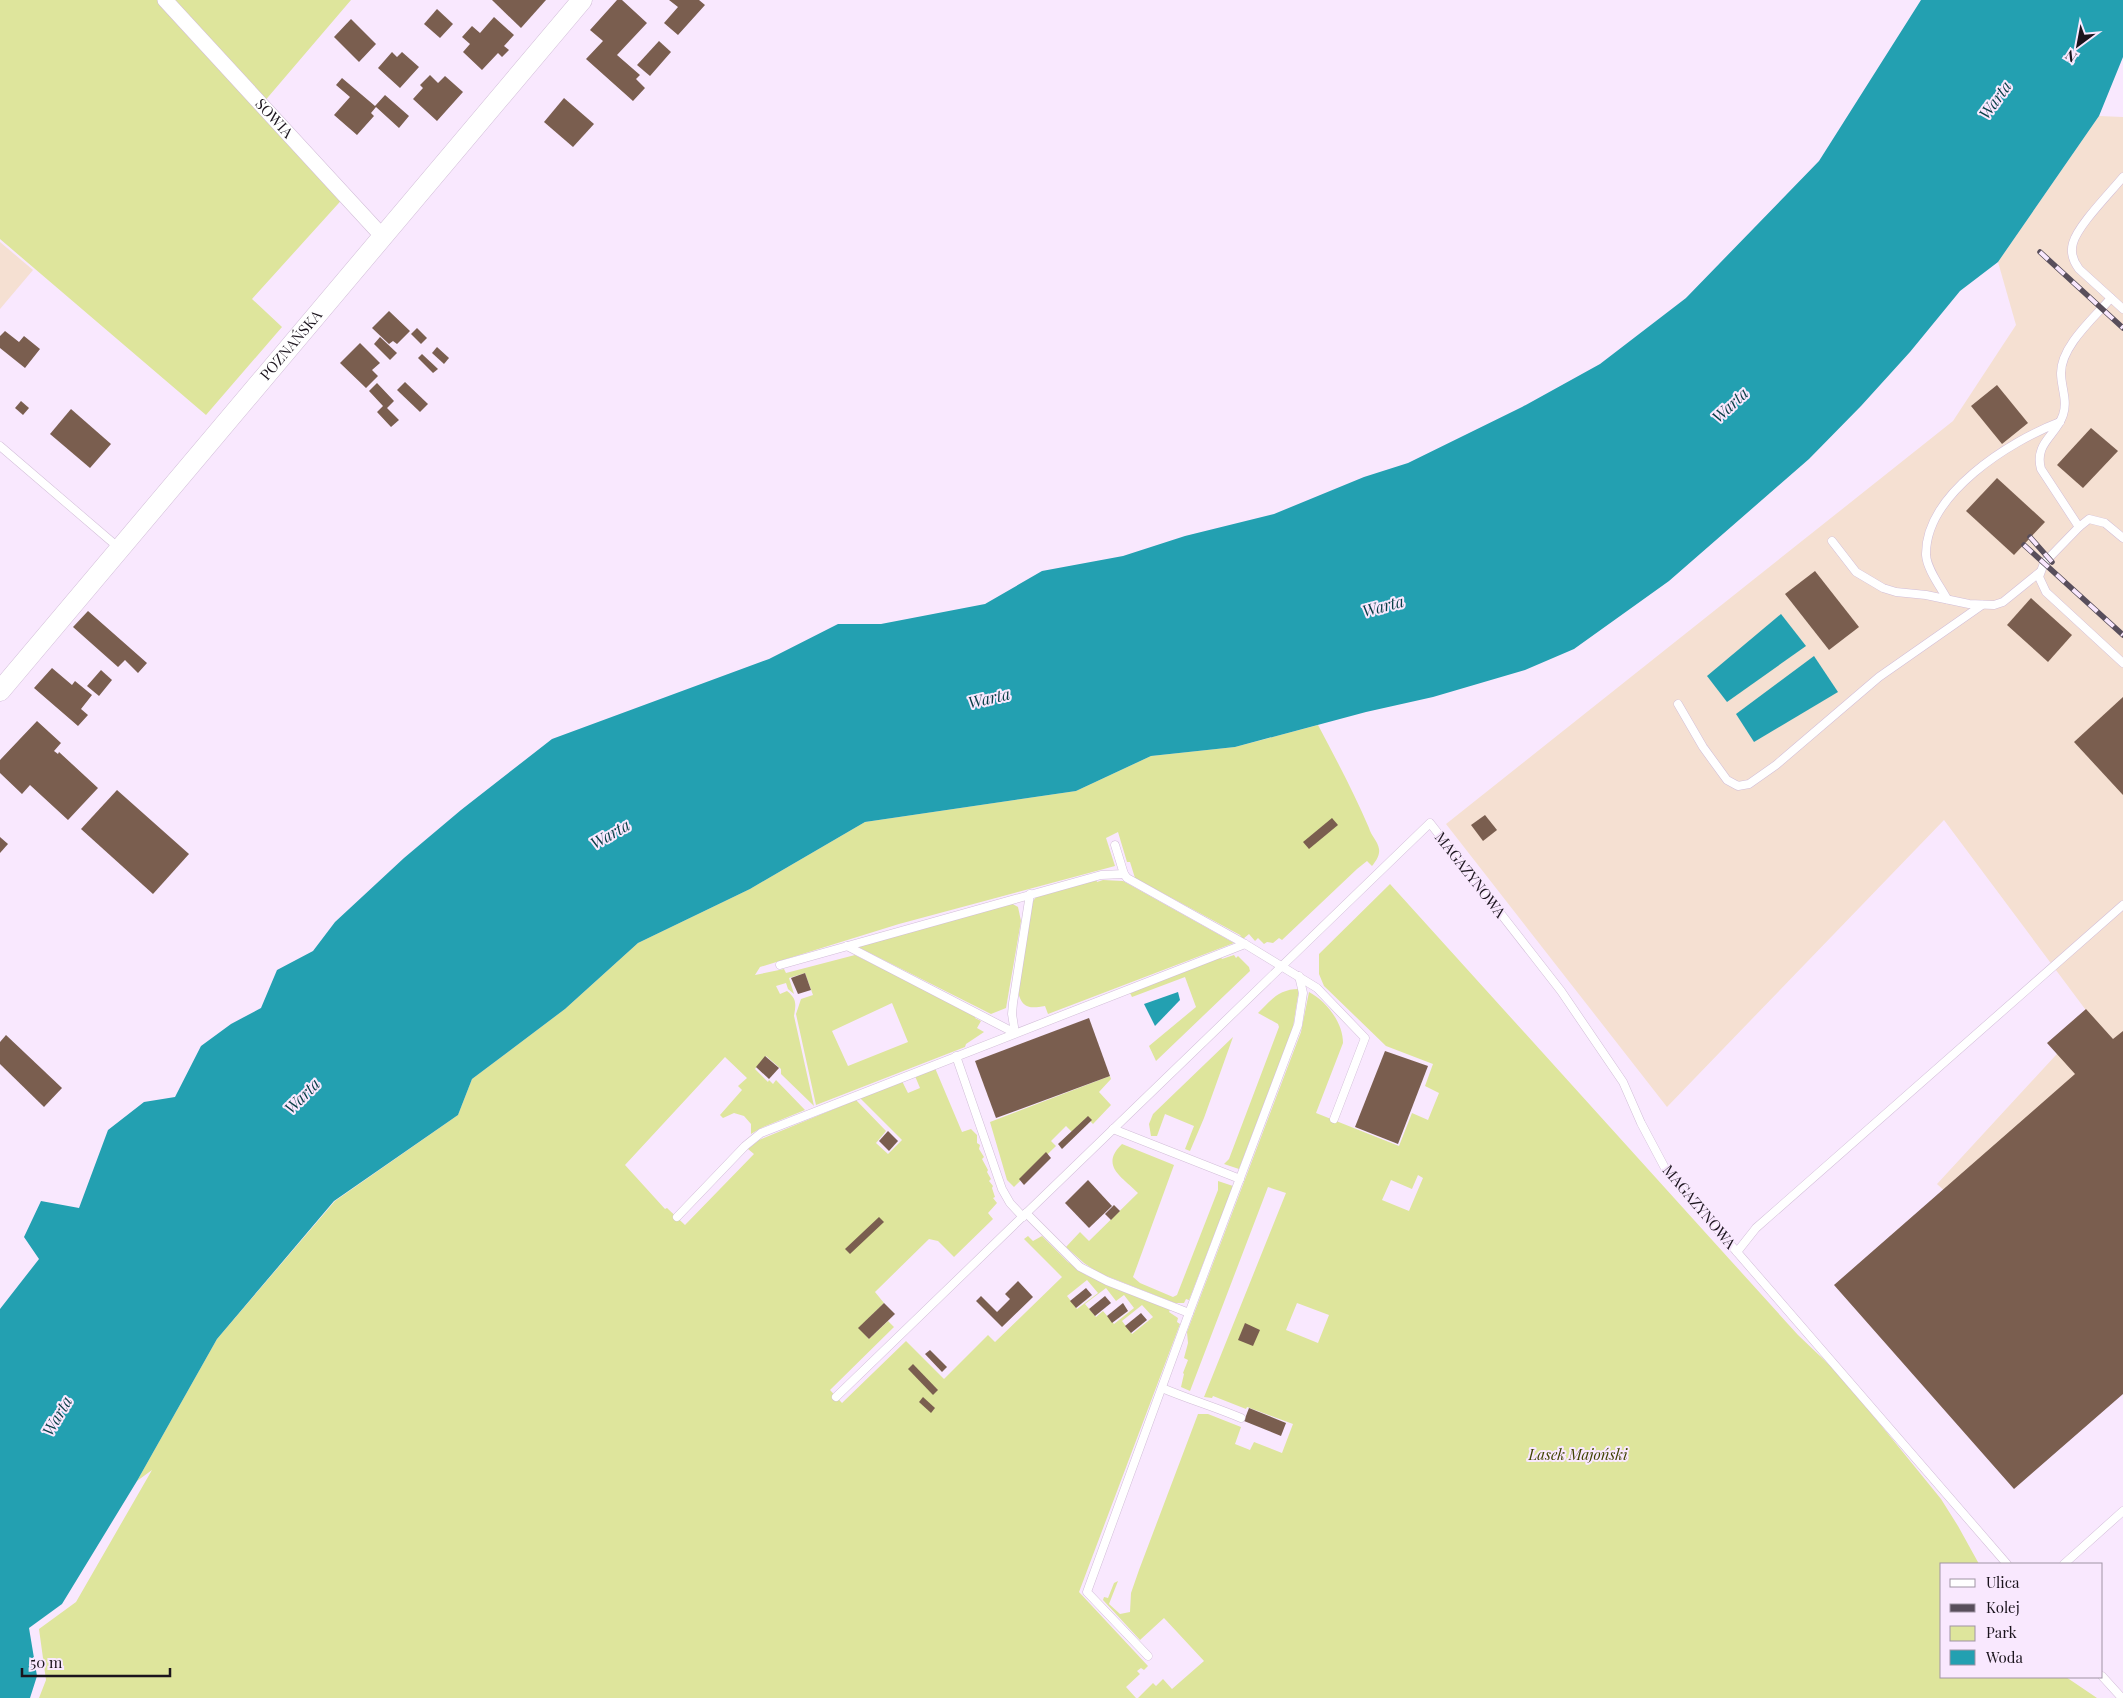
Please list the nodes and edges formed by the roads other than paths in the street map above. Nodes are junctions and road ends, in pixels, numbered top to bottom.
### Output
1 (165, 0) edge
2 (582, 0) edge
3 (2123, 177) edge
4 (383, 237) junction
5 (2111, 298) junction
6 (2123, 309) edge
7 (2060, 422) junction
8 (0, 446) edge
9 (2078, 527) junction
10 (2123, 538) edge
11 (1832, 541) dead end
12 (120, 549) junction
13 (2040, 572) junction
14 (1947, 599) junction
15 (1982, 605) junction
16 (2123, 663) edge
17 (0, 691) edge
18 (1678, 704) dead end
19 (1115, 845) dead end
20 (1124, 874) junction
21 (1030, 894) junction
22 (2123, 905) edge
23 (1244, 944) junction
24 (847, 946) junction
25 (780, 965) dead end
26 (1282, 966) junction
27 (1299, 976) junction
28 (1015, 1033) junction
29 (956, 1056) junction
30 (1334, 1119) dead end
31 (1113, 1129) junction
32 (1240, 1179) junction
33 (1024, 1215) junction
34 (677, 1217) dead end
35 (1737, 1252) junction
36 (1189, 1313) junction
37 (1162, 1388) junction
38 (836, 1397) dead end
39 (1241, 1418) dead end
40 (2123, 1511) edge
41 (2005, 1563) edge
42 (2065, 1563) edge
43 (1148, 1656) dead end
44 (2103, 1677) edge
45 (2122, 1698) edge

1 - 4 street, SOWIA
2 - 4 street, POZNAŃSKA
3 - 5 lane
4 - 12 street, POZNAŃSKA
5 - 6 lane
5 - 7 lane
7 - 9 lane
7 - 14 lane
8 - 12 lane
9 - 10 lane
9 - 13 lane
11 - 14 lane
12 - 17 street, POZNAŃSKA
13 - 15 lane
13 - 16 lane
14 - 15 lane
15 - 18 lane
19 - 20 lane
20 - 21 lane
20 - 23 lane
21 - 24 lane
21 - 28 lane
22 - 35 lane
23 - 26 lane
23 - 28 lane
24 - 25 lane
24 - 28 lane
26 - 27 lane
26 - 31 lane
26 - 35 lane, MAGAZYNOWA
27 - 30 lane
27 - 32 lane
28 - 29 lane
29 - 33 lane
29 - 34 lane
31 - 32 lane
31 - 33 lane
32 - 36 lane
33 - 36 lane
33 - 38 lane
35 - 41 lane, MAGAZYNOWA
36 - 37 lane
37 - 39 lane
37 - 43 lane
40 - 42 lane
44 - 45 lane

